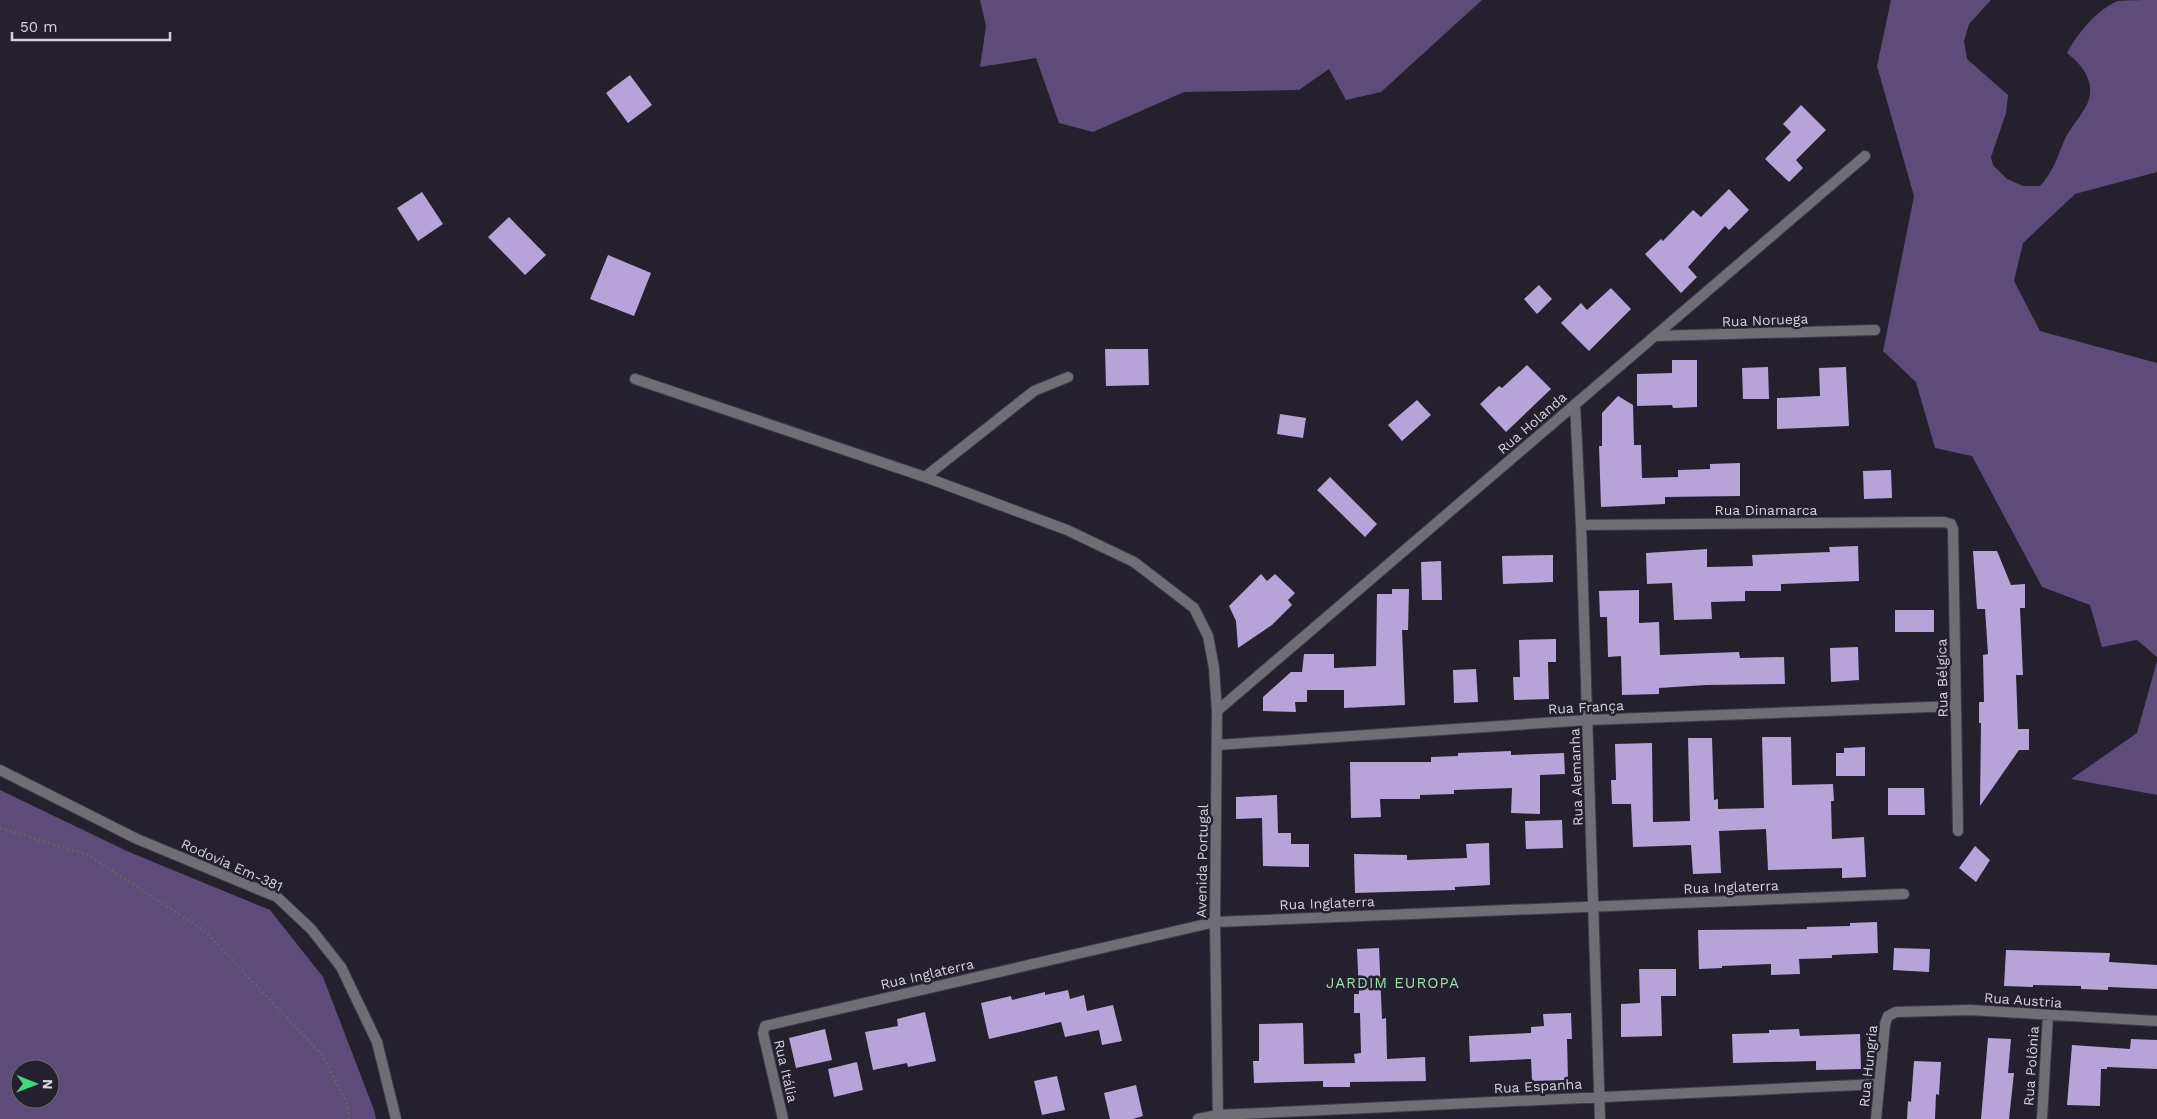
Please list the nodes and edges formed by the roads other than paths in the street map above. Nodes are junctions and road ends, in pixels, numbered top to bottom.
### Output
1 (1865, 156) dead end
2 (1875, 330) dead end
3 (1655, 336) junction
4 (1068, 378) dead end
5 (635, 379) dead end
6 (1575, 404) junction
7 (925, 477) junction
8 (1951, 524) joint
9 (1581, 525) junction
10 (1956, 706) junction
11 (1217, 711) junction
12 (1588, 720) junction
13 (1217, 745) junction
14 (0, 770) edge
15 (1958, 831) dead end
16 (1904, 894) dead end
17 (1594, 907) junction
18 (1215, 922) junction
19 (2048, 1015) junction
20 (1888, 1016) joint
21 (2157, 1021) edge
22 (763, 1028) joint
23 (1878, 1084) junction
24 (1600, 1097) junction
25 (1218, 1117) edge
26 (396, 1119) edge
27 (783, 1119) edge
28 (1198, 1119) edge
29 (1600, 1119) edge
30 (1876, 1119) edge
31 (2042, 1119) edge

1 - 3 street, Rua Holanda
2 - 3 street, Rua Noruega
3 - 6 street, Rua Holanda
4 - 7 street
5 - 7 street
6 - 9 street, Rua Alemanha
6 - 11 street, Rua Holanda
7 - 11 street, Avenida Portugal
8 - 9 street, Rua Dinamarca
8 - 10 street, Rua Bélgica
9 - 12 street, Rua Alemanha
10 - 12 street, Rua França
10 - 15 street, Rua Bélgica
11 - 13 street, Avenida Portugal
12 - 13 street, Rua França
12 - 17 street, Rua Alemanha
13 - 18 street, Avenida Portugal
14 - 26 street, Rodovia Em-381
16 - 17 street, Rua Inglaterra
17 - 18 street, Rua Inglaterra
17 - 24 street, Rua Alemanha
18 - 22 street, Rua Inglaterra
18 - 25 street, Avenida Portugal
19 - 20 street, Rua Austria
19 - 21 street, Rua Austria
19 - 31 street, Rua Polônia
20 - 23 street, Rua Hungria
22 - 27 street, Rua Itália
23 - 24 street, Rua Espanha
23 - 30 street, Rua Hungria
24 - 25 street, Rua Espanha
24 - 29 street, Rua Alemanha
25 - 28 street, Rua Espanha

